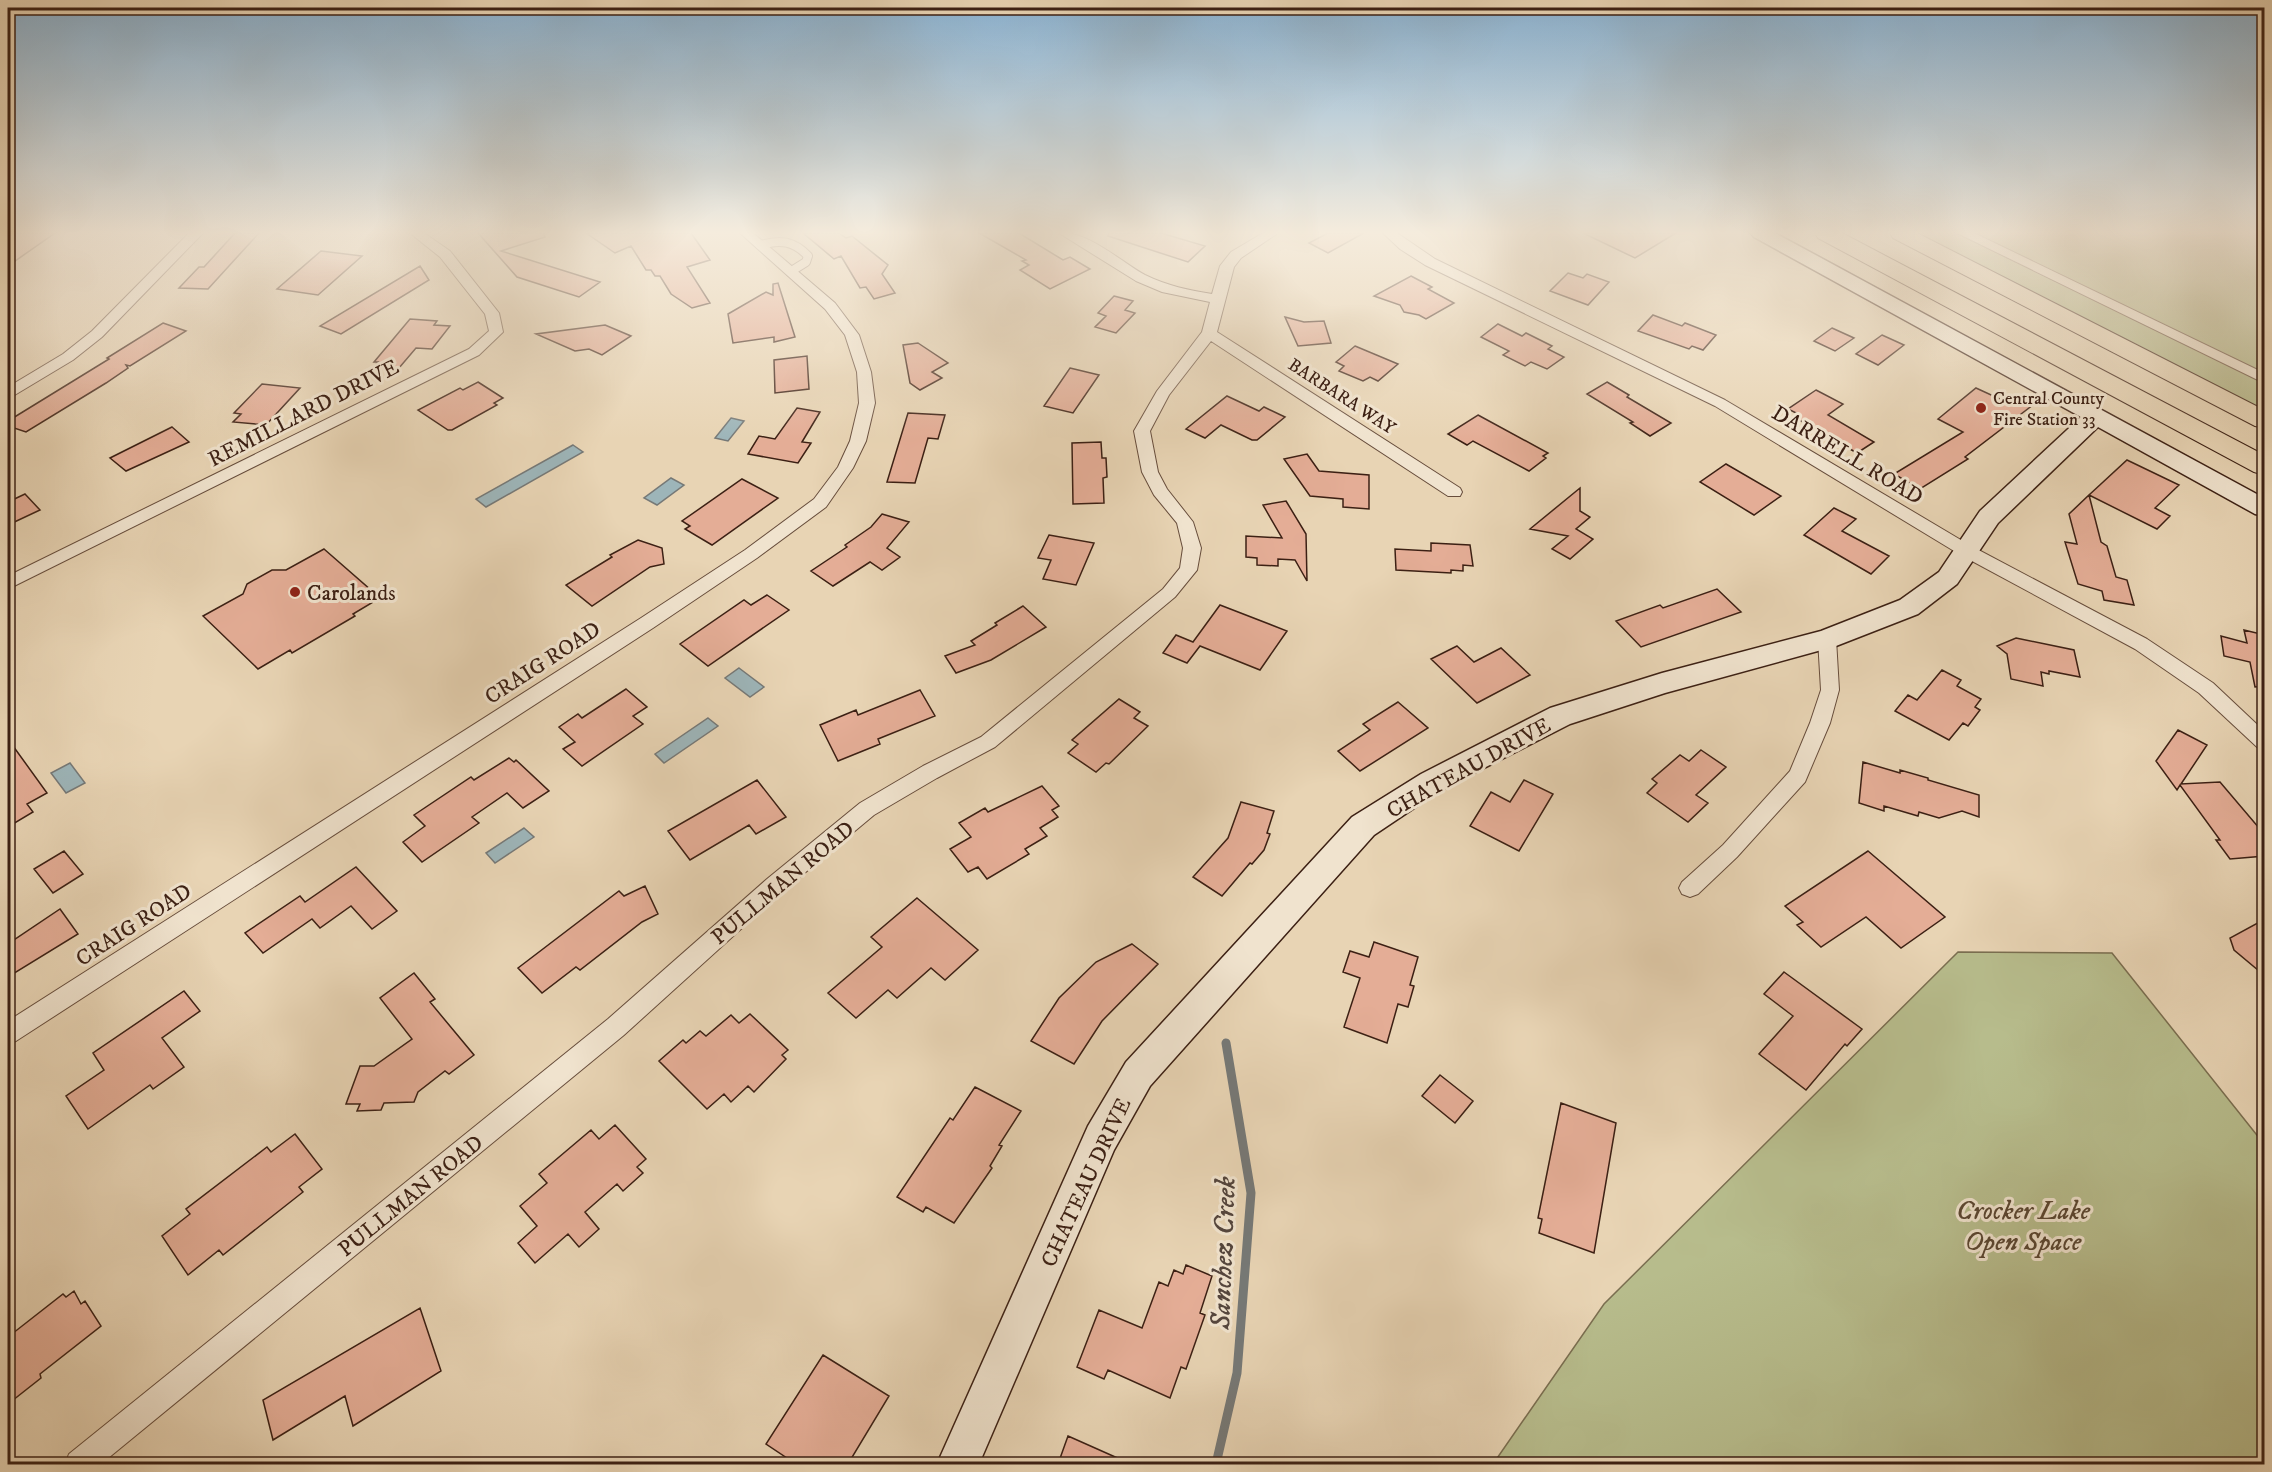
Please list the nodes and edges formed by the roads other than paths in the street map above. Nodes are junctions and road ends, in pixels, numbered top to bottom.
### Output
1 (128, 302) edge
2 (483, 302) edge
3 (825, 302) edge
4 (1218, 302) edge
5 (1512, 302) edge
6 (1888, 302) edge
7 (1955, 302) edge
8 (2035, 302) edge
9 (2106, 302) edge
10 (1209, 333) junction
11 (2265, 379) edge
12 (8, 393) edge
13 (2097, 415) junction
14 (2265, 420) edge
15 (2265, 466) edge
16 (1454, 492) dead end
17 (2265, 508) edge
18 (1965, 550) junction
19 (8, 584) edge
20 (1827, 639) junction
21 (2265, 742) edge
22 (1690, 888) dead end
23 (8, 1033) edge
24 (79, 1464) edge
25 (958, 1464) edge

1 - 12 street
2 - 19 street, REMILLARD DRIVE
3 - 23 street, CRAIG ROAD
4 - 10 street, PULLMAN ROAD
5 - 18 street, DARRELL ROAD
6 - 13 street
7 - 15 highway
8 - 14 highway
9 - 11 street
10 - 16 street, BARBARA WAY
10 - 24 street, PULLMAN ROAD
13 - 17 street
13 - 18 street, CHATEAU DRIVE
18 - 20 street, CHATEAU DRIVE
18 - 21 street, DARRELL ROAD
20 - 22 street
20 - 25 street, CHATEAU DRIVE

